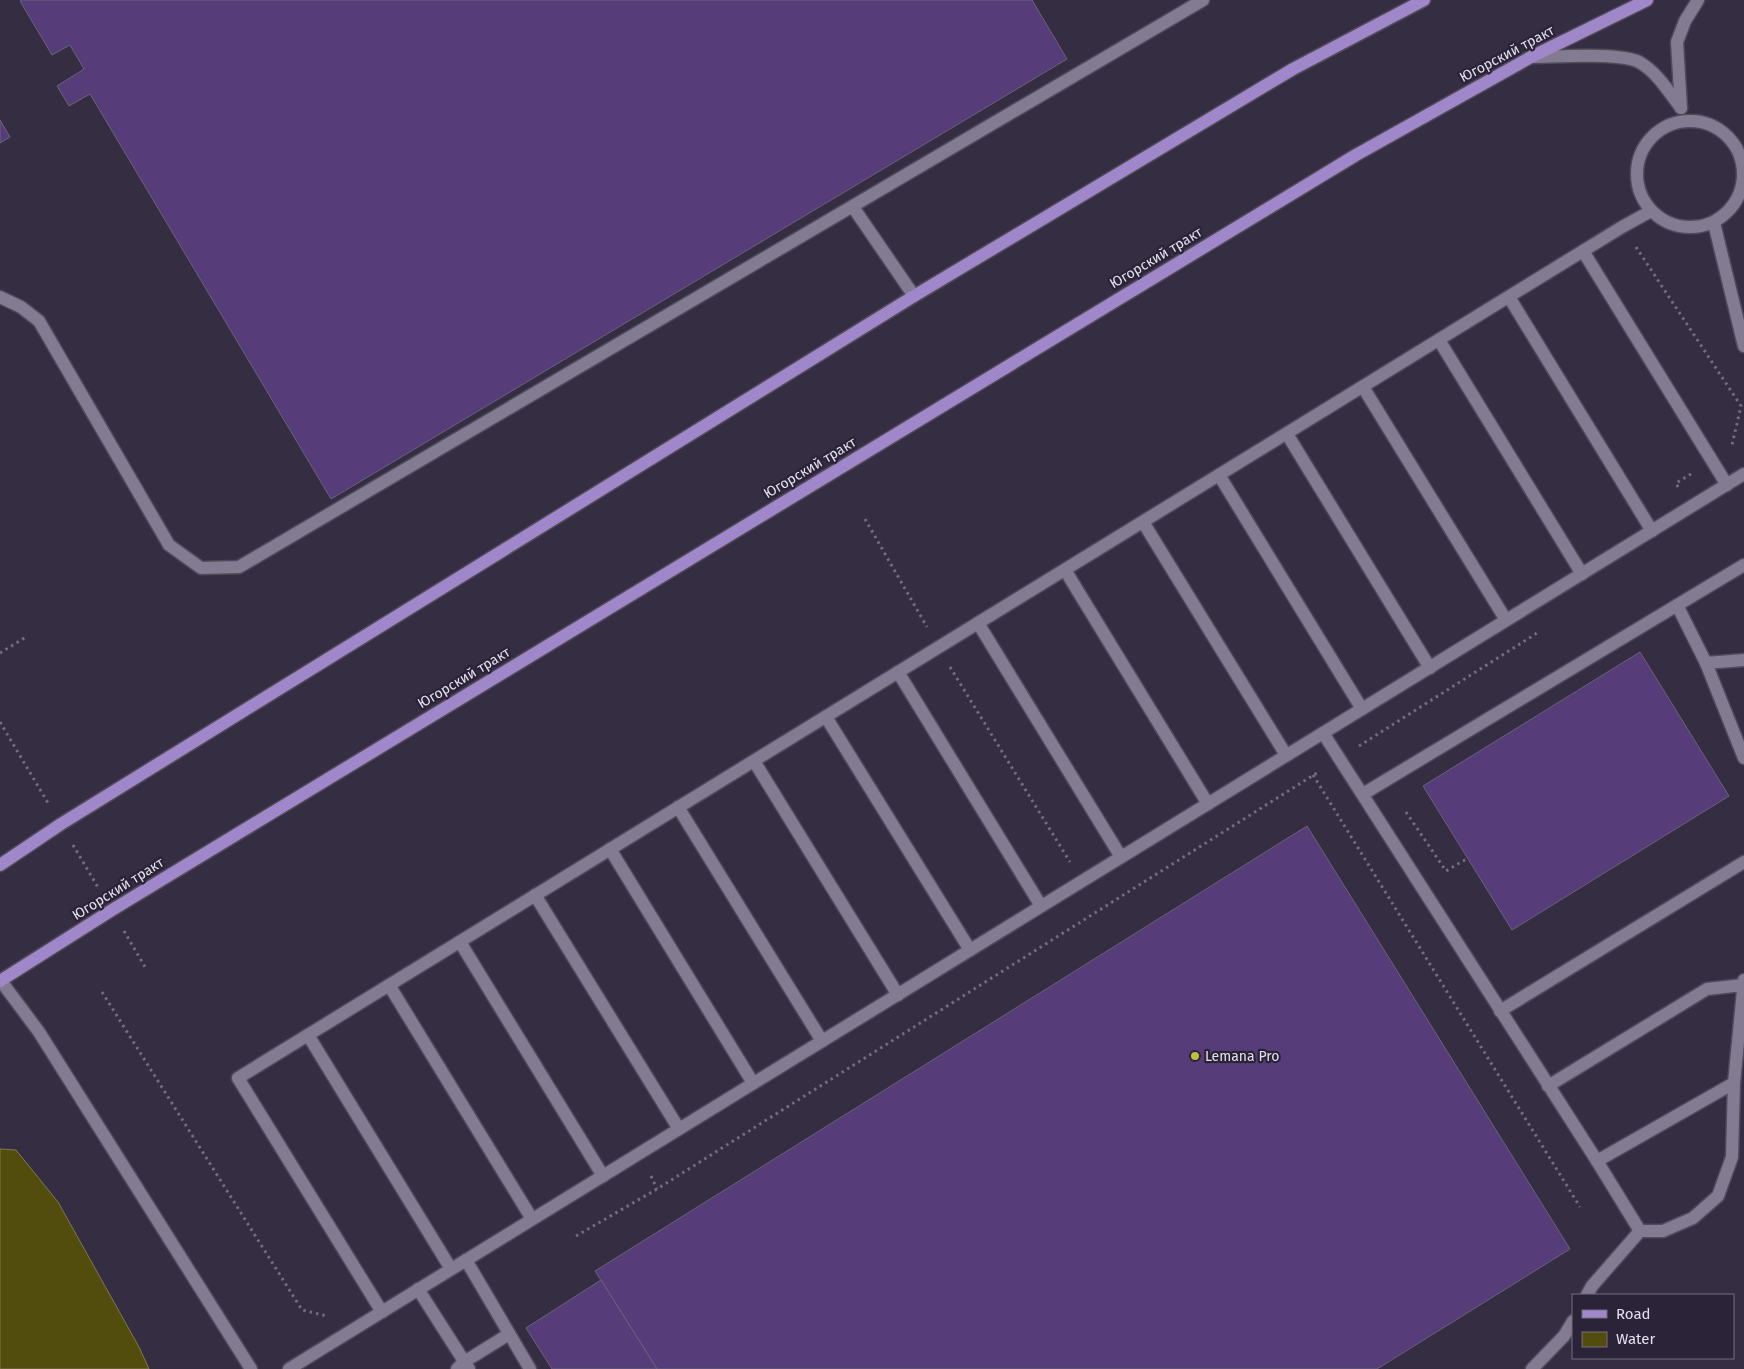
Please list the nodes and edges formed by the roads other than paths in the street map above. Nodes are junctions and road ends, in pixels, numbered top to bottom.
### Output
1 (1203, 0) edge
2 (1424, 0) edge
3 (1647, 0) edge
4 (1698, 0) edge
5 (1531, 57) junction
6 (1683, 114) junction
7 (853, 207) junction
8 (1651, 211) junction
9 (1714, 223) junction
10 (1583, 251) junction
11 (914, 296) junction
12 (0, 297) edge
13 (1509, 297) junction
14 (1439, 340) junction
15 (1744, 346) edge
16 (1362, 387) junction
17 (1287, 434) junction
18 (1744, 474) edge
19 (1219, 475) junction
20 (1727, 485) junction
21 (1143, 522) junction
22 (1652, 531) junction
23 (1744, 565) edge
24 (1065, 570) junction
25 (1582, 574) junction
26 (1677, 605) junction
27 (1506, 620) junction
28 (978, 624) junction
29 (1744, 660) edge
30 (1706, 663) junction
31 (1430, 668) junction
32 (898, 672) junction
33 (1362, 709) junction
34 (826, 716) junction
35 (1323, 733) junction
36 (1286, 756) junction
37 (1744, 758) edge
38 (754, 761) junction
39 (1363, 794) junction
40 (1208, 804) junction
41 (678, 807) junction
42 (610, 849) junction
43 (1121, 857) junction
44 (1744, 862) edge
45 (0, 864) edge
46 (535, 895) junction
47 (1041, 906) junction
48 (460, 942) junction
49 (970, 950) junction
50 (1744, 980) edge
51 (0, 981) edge
52 (389, 985) junction
53 (1744, 985) edge
54 (898, 994) junction
55 (1500, 1011) junction
56 (308, 1035) junction
57 (822, 1041) junction
58 (753, 1083) junction
59 (1734, 1083) junction
60 (1548, 1086) junction
61 (679, 1129) junction
62 (1597, 1160) junction
63 (603, 1176) junction
64 (532, 1219) junction
65 (1640, 1231) junction
66 (466, 1260) junction
67 (451, 1269) junction
68 (418, 1289) junction
69 (1588, 1294) edge
70 (382, 1312) junction
71 (1572, 1323) edge
72 (509, 1334) junction
73 (463, 1367) edge
74 (251, 1369) edge
75 (289, 1369) edge
76 (530, 1369) edge
77 (1532, 1369) edge

1 - 7 lane
2 - 11 main road
3 - 5 main road, Югорский тракт
4 - 6 lane
5 - 6 lane
5 - 51 main road, Югорский тракт
6 - 8 lane
6 - 9 lane
7 - 11 lane
7 - 12 lane
8 - 9 lane
8 - 10 lane
9 - 15 lane
10 - 13 lane
10 - 20 lane
11 - 45 main road
13 - 14 lane
13 - 22 lane
14 - 16 lane
14 - 25 lane
16 - 17 lane
16 - 27 lane
17 - 19 lane
17 - 31 lane
18 - 20 lane
19 - 21 lane
19 - 33 lane
20 - 22 lane
21 - 24 lane
21 - 36 lane
22 - 25 lane
23 - 26 lane
24 - 28 lane
24 - 40 lane
25 - 27 lane
26 - 30 lane
26 - 39 lane
27 - 31 lane
28 - 32 lane
28 - 43 lane
29 - 30 lane
30 - 37 lane
31 - 33 lane
32 - 34 lane
32 - 47 lane
33 - 35 lane
34 - 38 lane
34 - 49 lane
35 - 36 lane
35 - 39 lane
36 - 40 lane
38 - 41 lane
38 - 54 lane
39 - 55 lane
40 - 43 lane
41 - 42 lane
41 - 57 lane
42 - 46 lane
42 - 58 lane
43 - 47 lane
44 - 55 lane
46 - 48 lane
46 - 61 lane
47 - 49 lane
48 - 52 lane
48 - 63 lane
49 - 54 lane
50 - 53 lane
51 - 74 lane
52 - 56 lane
52 - 64 lane
53 - 59 lane
53 - 60 lane
54 - 57 lane
55 - 60 lane
56 - 67 lane
56 - 70 lane
57 - 58 lane
58 - 61 lane
59 - 62 lane
59 - 65 lane
60 - 62 lane
61 - 63 lane
62 - 65 lane
63 - 64 lane
64 - 66 lane
65 - 69 lane
66 - 67 lane
66 - 72 lane
67 - 68 lane
68 - 70 lane
68 - 73 lane
70 - 75 lane
71 - 77 lane
72 - 73 lane
72 - 76 lane

